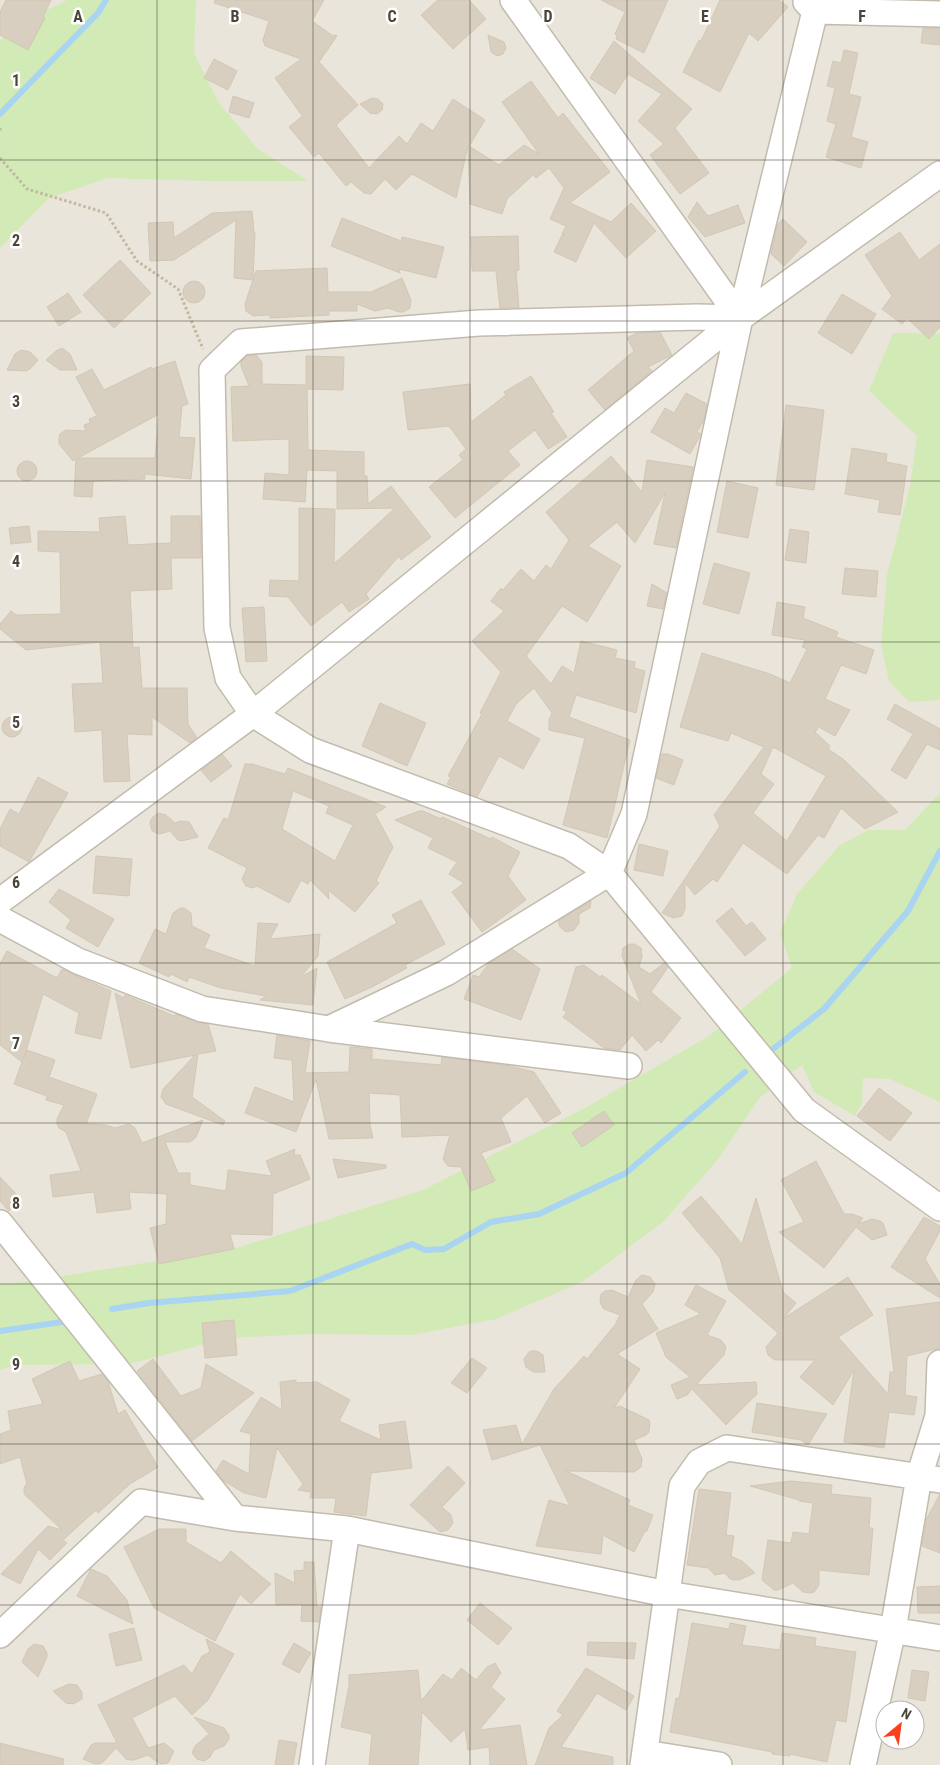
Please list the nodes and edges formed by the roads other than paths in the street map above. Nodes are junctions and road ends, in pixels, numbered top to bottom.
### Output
1 (513, 0) edge
2 (814, 4) edge
3 (940, 14) edge
4 (940, 174) edge
5 (740, 318) junction
6 (253, 714) junction
7 (609, 873) junction
8 (0, 901) edge
9 (0, 919) edge
10 (329, 1029) junction
11 (629, 1066) dead end
12 (940, 1208) edge
13 (0, 1223) edge
14 (940, 1363) edge
15 (930, 1478) edge
16 (235, 1518) junction
17 (347, 1529) junction
18 (667, 1594) junction
19 (893, 1630) junction
20 (0, 1635) edge
21 (940, 1638) edge
22 (644, 1759) edge
23 (312, 1765) edge
24 (719, 1765) edge
25 (863, 1765) edge

1 - 5 street
2 - 3 street
2 - 5 street
4 - 5 street
5 - 6 street
5 - 6 street
5 - 7 street
6 - 7 street
6 - 8 street
7 - 10 street
7 - 12 street
9 - 10 street
10 - 11 street
13 - 16 street
14 - 15 street
15 - 18 street
15 - 19 street
16 - 17 street
16 - 20 street
17 - 18 street
17 - 23 street
18 - 19 street
18 - 22 street
19 - 21 street
19 - 25 street
22 - 24 street

